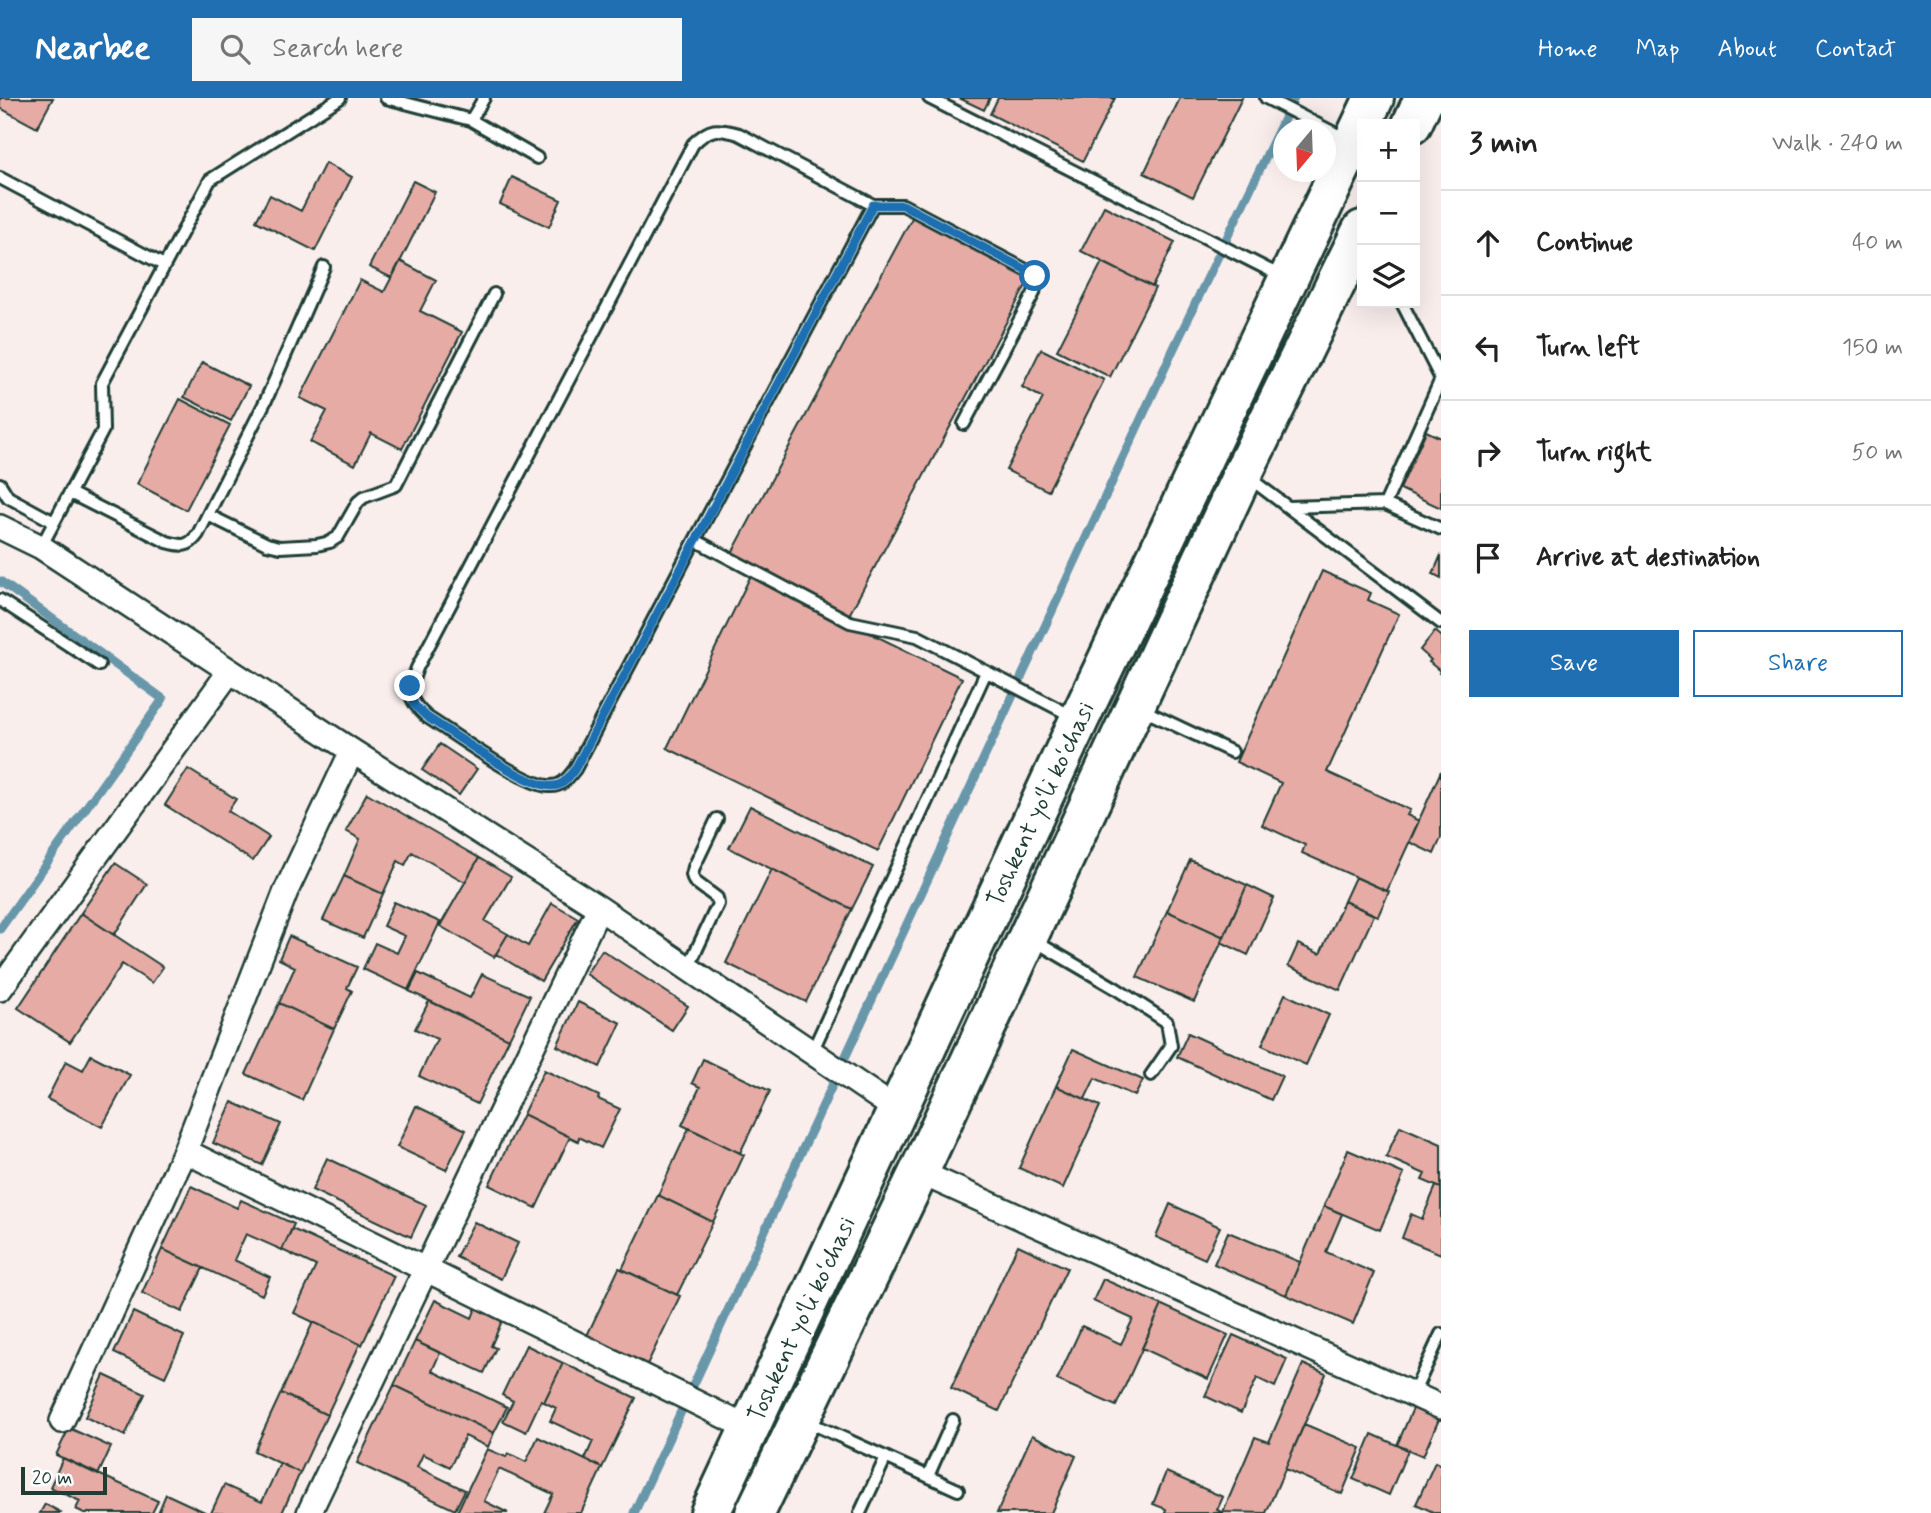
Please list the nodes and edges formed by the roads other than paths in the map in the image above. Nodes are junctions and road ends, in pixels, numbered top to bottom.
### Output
1 (340, 98) edge
2 (386, 98) edge
3 (484, 98) edge
4 (929, 98) edge
5 (1374, 98) edge
6 (1270, 100) edge
7 (471, 120) junction
8 (1352, 142) junction
9 (537, 158) dead end
10 (0, 178) edge
11 (873, 205) junction
12 (1357, 240) edge
13 (164, 264) junction
14 (324, 267) dead end
15 (1288, 279) junction
16 (494, 294) dead end
17 (1405, 308) edge
18 (1441, 379) edge
19 (964, 424) dead end
20 (1242, 473) junction
21 (0, 484) edge
22 (70, 493) junction
23 (1385, 504) junction
24 (1288, 507) junction
25 (208, 515) junction
26 (54, 522) junction
27 (1440, 525) edge
28 (0, 527) edge
29 (695, 540) junction
30 (41, 547) junction
31 (0, 600) edge
32 (1441, 623) edge
33 (99, 665) dead end
34 (230, 671) junction
35 (986, 672) junction
36 (1135, 706) junction
37 (1079, 720) junction
38 (352, 751) junction
39 (1232, 752) dead end
40 (717, 819) dead end
41 (599, 908) junction
42 (1028, 937) junction
43 (688, 968) junction
44 (0, 989) edge
45 (821, 1058) junction
46 (1151, 1075) dead end
47 (897, 1110) junction
48 (185, 1151) junction
49 (919, 1172) junction
50 (426, 1269) junction
51 (1441, 1334) edge
52 (1413, 1394) junction
53 (1441, 1407) edge
54 (800, 1419) junction
55 (953, 1420) dead end
56 (62, 1421) dead end
57 (750, 1429) junction
58 (886, 1457) junction
59 (928, 1476) junction
60 (958, 1490) dead end
61 (309, 1513) edge
62 (710, 1513) edge
63 (755, 1513) edge
64 (860, 1513) edge

1 - 13 lane
2 - 7 lane
3 - 7 lane
4 - 15 lane
5 - 8 highway, Toshkent yo‘li ko‘chasi
6 - 8 lane
7 - 9 lane
8 - 15 highway, Toshkent yo‘li ko‘chasi
10 - 13 lane
11 - 19 lane
11 - 29 lane
11 - 29 lane
12 - 20 highway, Toshkent yo‘li ko‘chasi
13 - 22 lane
14 - 25 lane
15 - 37 highway, Toshkent yo‘li ko‘chasi
16 - 25 lane
17 - 18 lane
18 - 23 lane
20 - 24 lane
20 - 36 highway, Toshkent yo‘li ko‘chasi
21 - 26 lane
22 - 25 lane
22 - 26 lane
23 - 24 lane
23 - 27 lane
24 - 32 lane
26 - 30 lane
28 - 30 street
29 - 35 lane
30 - 34 street
31 - 33 lane
34 - 38 street
34 - 44 street
35 - 37 lane
35 - 45 lane
36 - 39 lane
36 - 42 highway, Toshkent yo‘li ko‘chasi
37 - 47 highway, Toshkent yo‘li ko‘chasi
38 - 41 street
38 - 48 street
40 - 43 lane
41 - 43 street
41 - 50 street
42 - 46 lane
42 - 49 highway, Toshkent yo‘li ko‘chasi
43 - 45 street
45 - 47 street
47 - 57 highway, Toshkent yo‘li ko‘chasi
48 - 50 street
48 - 56 street
49 - 52 street
49 - 54 highway, Toshkent yo‘li ko‘chasi
50 - 57 street
50 - 61 street
51 - 52 lane
52 - 53 street
54 - 58 lane
54 - 63 highway, Toshkent yo‘li ko‘chasi
55 - 59 lane
57 - 62 highway, Toshkent yo‘li ko‘chasi
58 - 59 lane
58 - 64 lane
59 - 60 lane

